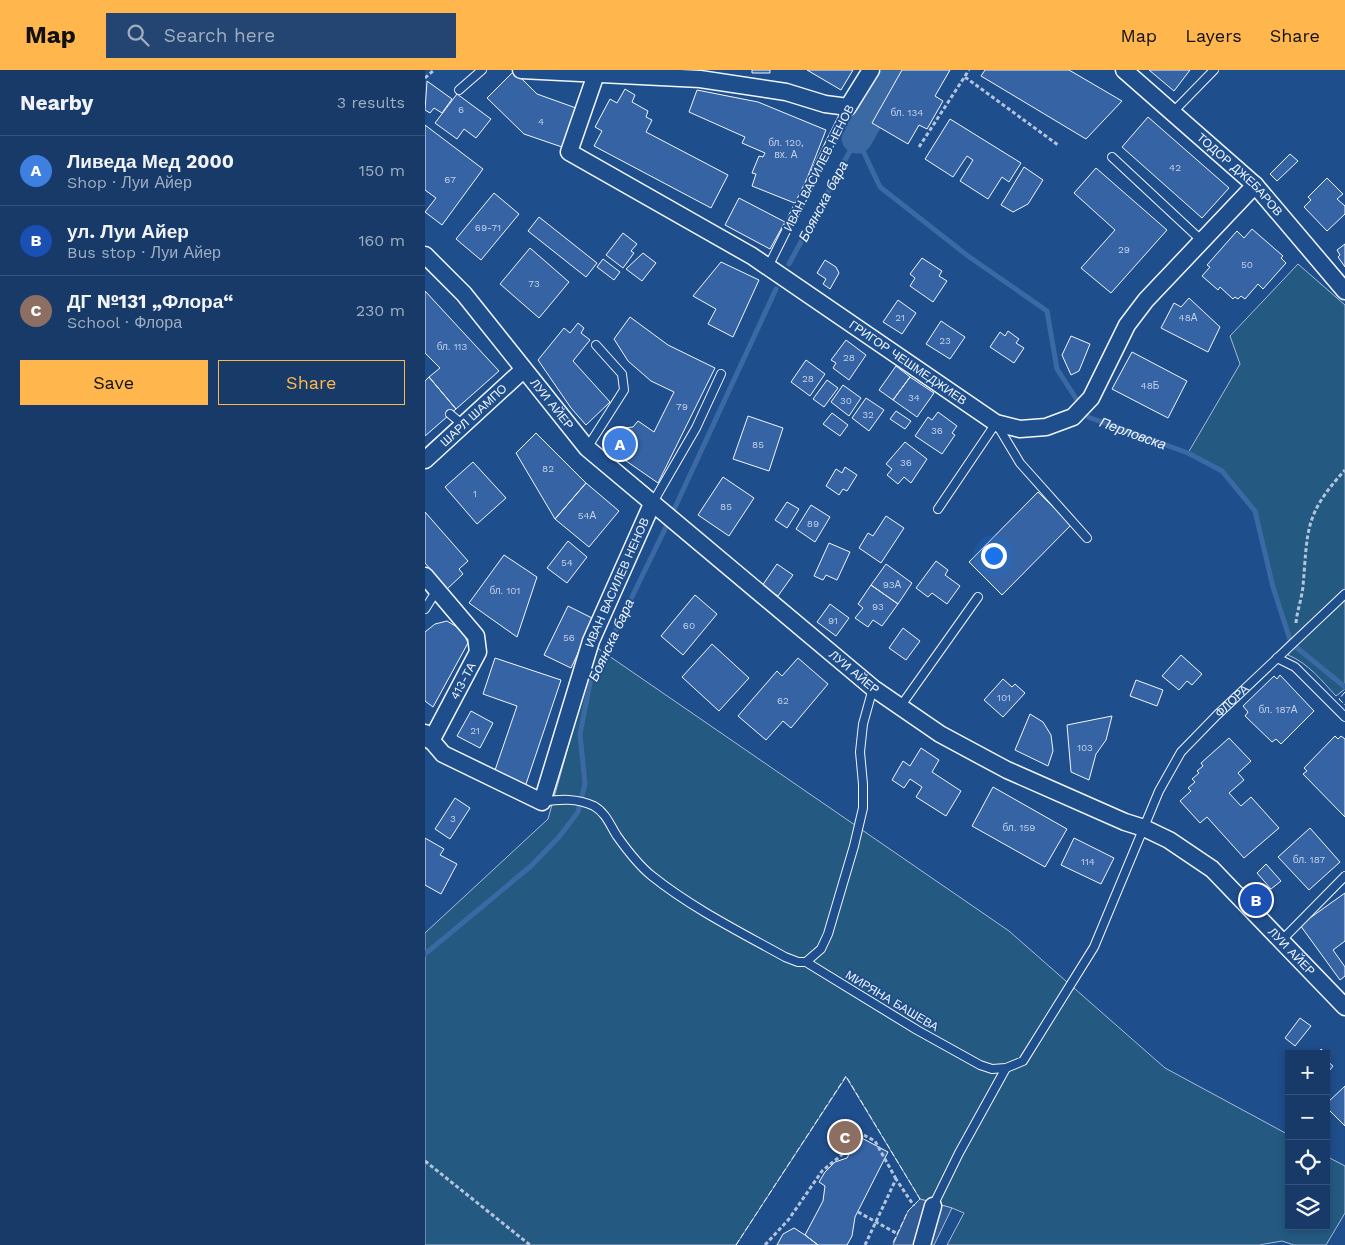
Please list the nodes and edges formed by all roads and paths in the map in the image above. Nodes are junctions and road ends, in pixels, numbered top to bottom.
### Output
1 (434, 70) edge
2 (482, 70) edge
3 (521, 70) edge
4 (871, 70) edge
5 (969, 70) edge
6 (1124, 70) edge
7 (1214, 70) edge
8 (624, 73) edge
9 (596, 74) junction
10 (965, 77) junction
11 (425, 78) edge
12 (459, 90) dead end
13 (849, 107) junction
14 (1173, 112) junction
15 (1057, 145) dead end
16 (919, 146) dead end
17 (1112, 157) dead end
18 (1255, 185) junction
19 (1201, 240) junction
20 (425, 255) edge
21 (768, 267) junction
22 (1345, 291) edge
23 (596, 345) dead end
24 (523, 370) junction
25 (721, 374) dead end
26 (996, 423) junction
27 (587, 448) junction
28 (425, 460) edge
29 (1345, 470) edge
30 (938, 509) dead end
31 (664, 514) junction
32 (1087, 538) dead end
33 (425, 576) edge
34 (437, 590) junction
35 (1345, 594) edge
36 (979, 597) dead end
37 (425, 609) edge
38 (1297, 639) junction
39 (1277, 658) junction
40 (873, 688) junction
41 (900, 707) junction
42 (1345, 717) edge
43 (428, 737) edge
44 (542, 802) junction
45 (1144, 828) junction
46 (1345, 876) edge
47 (1281, 941) junction
48 (806, 962) junction
49 (1345, 1007) edge
50 (1006, 1068) junction
51 (425, 1161) edge
52 (896, 1179) junction
53 (913, 1206) dead end
54 (933, 1206) joint
55 (858, 1212) dead end
56 (876, 1222) junction
57 (896, 1233) dead end
58 (530, 1245) edge
59 (765, 1245) edge
60 (865, 1245) edge
61 (922, 1245) edge

1 - 11 path
2 - 12 lane
3 - 9 street
4 - 13 street, ИВАН ВАСИЛЕВ НЕНОВ
5 - 10 path
6 - 14 street, ТОДОР ДЖЕБАРОВ
7 - 14 lane
8 - 9 street
8 - 13 street
9 - 21 street, ГРИГОР ЧЕШМЕДЖИЕВ
10 - 15 path
10 - 16 path
13 - 21 lane, ИВАН ВАСИЛЕВ НЕНОВ
14 - 18 street, ТОДОР ДЖЕБАРОВ
17 - 19 lane
18 - 19 street, ГРИГОР ЧЕШМЕДЖИЕВ
18 - 22 street, ТОДОР ДЖЕБАРОВ
19 - 26 street, ГРИГОР ЧЕШМЕДЖИЕВ
20 - 24 street, ЛУИ АЙЕР
21 - 26 street, ГРИГОР ЧЕШМЕДЖИЕВ
23 - 27 lane
24 - 27 street, ЛУИ АЙЕР
24 - 28 street, ШАРЛ ШАМПО
25 - 31 lane, ИВАН ВАСИЛЕВ НЕНОВ
26 - 30 lane
26 - 32 lane
27 - 31 street, ЛУИ АЙЕР
29 - 38 path
31 - 40 street, ЛУИ АЙЕР
31 - 44 street, ИВАН ВАСИЛЕВ НЕНОВ
33 - 34 street, 413-ТА
34 - 37 lane
34 - 43 street, 413-ТА
35 - 38 lane, ФЛОРА
36 - 41 lane
38 - 39 lane, ФЛОРА
39 - 42 lane
39 - 45 lane, ФЛОРА
40 - 41 street, ЛУИ АЙЕР
40 - 48 lane
41 - 45 street, ЛУИ АЙЕР
43 - 44 street, 413-ТА
44 - 48 lane, МИРЯНА БАШЕВА
45 - 47 street, ЛУИ АЙЕР
45 - 50 lane
46 - 47 lane
47 - 49 street, ЛУИ АЙЕР
48 - 50 lane, МИРЯНА БАШЕВА
50 - 54 lane
51 - 58 path
52 - 53 path
52 - 56 path
52 - 59 path
54 - 61 street
55 - 56 path
56 - 57 path
56 - 60 path

